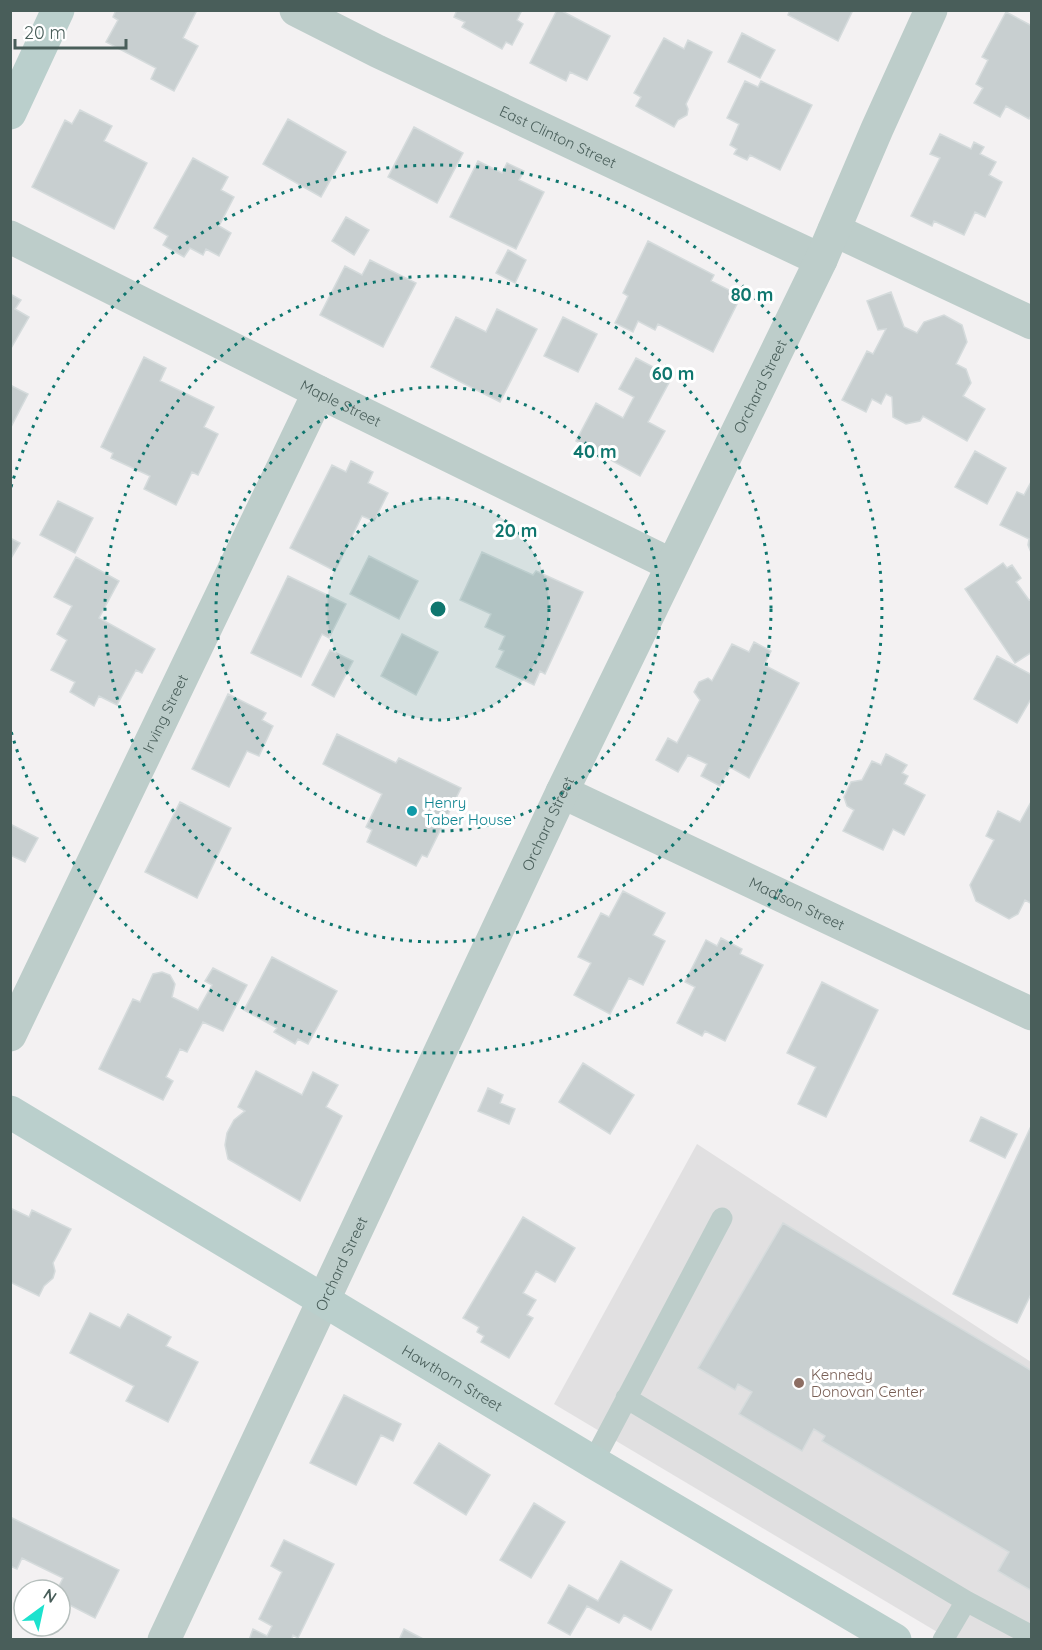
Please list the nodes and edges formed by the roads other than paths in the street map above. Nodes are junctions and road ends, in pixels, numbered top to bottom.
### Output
1 (58, 10) edge
2 (296, 10) edge
3 (931, 10) edge
4 (10, 113) edge
5 (834, 230) junction
6 (10, 237) edge
7 (821, 260) junction
8 (1032, 323) edge
9 (318, 392) junction
10 (672, 565) junction
11 (562, 792) junction
12 (1032, 1014) edge
13 (10, 1035) edge
14 (10, 1113) edge
15 (722, 1218) dead end
16 (324, 1300) junction
17 (626, 1398) junction
18 (593, 1462) junction
19 (966, 1601) junction
20 (1032, 1636) edge
21 (164, 1640) edge
22 (895, 1640) edge
23 (943, 1640) edge

1 - 4 main road
2 - 7 street, East Clinton Street
3 - 5 street, Orchard Street
5 - 7 street, Orchard Street
5 - 8 street
6 - 9 street, Maple Street
7 - 10 street, Orchard Street
9 - 10 street, Maple Street
9 - 13 street, Irving Street
10 - 11 street, Orchard Street
11 - 12 street, Madison Street
11 - 16 street, Orchard Street
14 - 16 main road, Hawthorn Street
15 - 17 lane
16 - 18 main road, Hawthorn Street
16 - 21 street, Orchard Street
17 - 18 lane
17 - 19 lane
18 - 22 main road, Hawthorn Street
19 - 20 lane
19 - 23 lane

